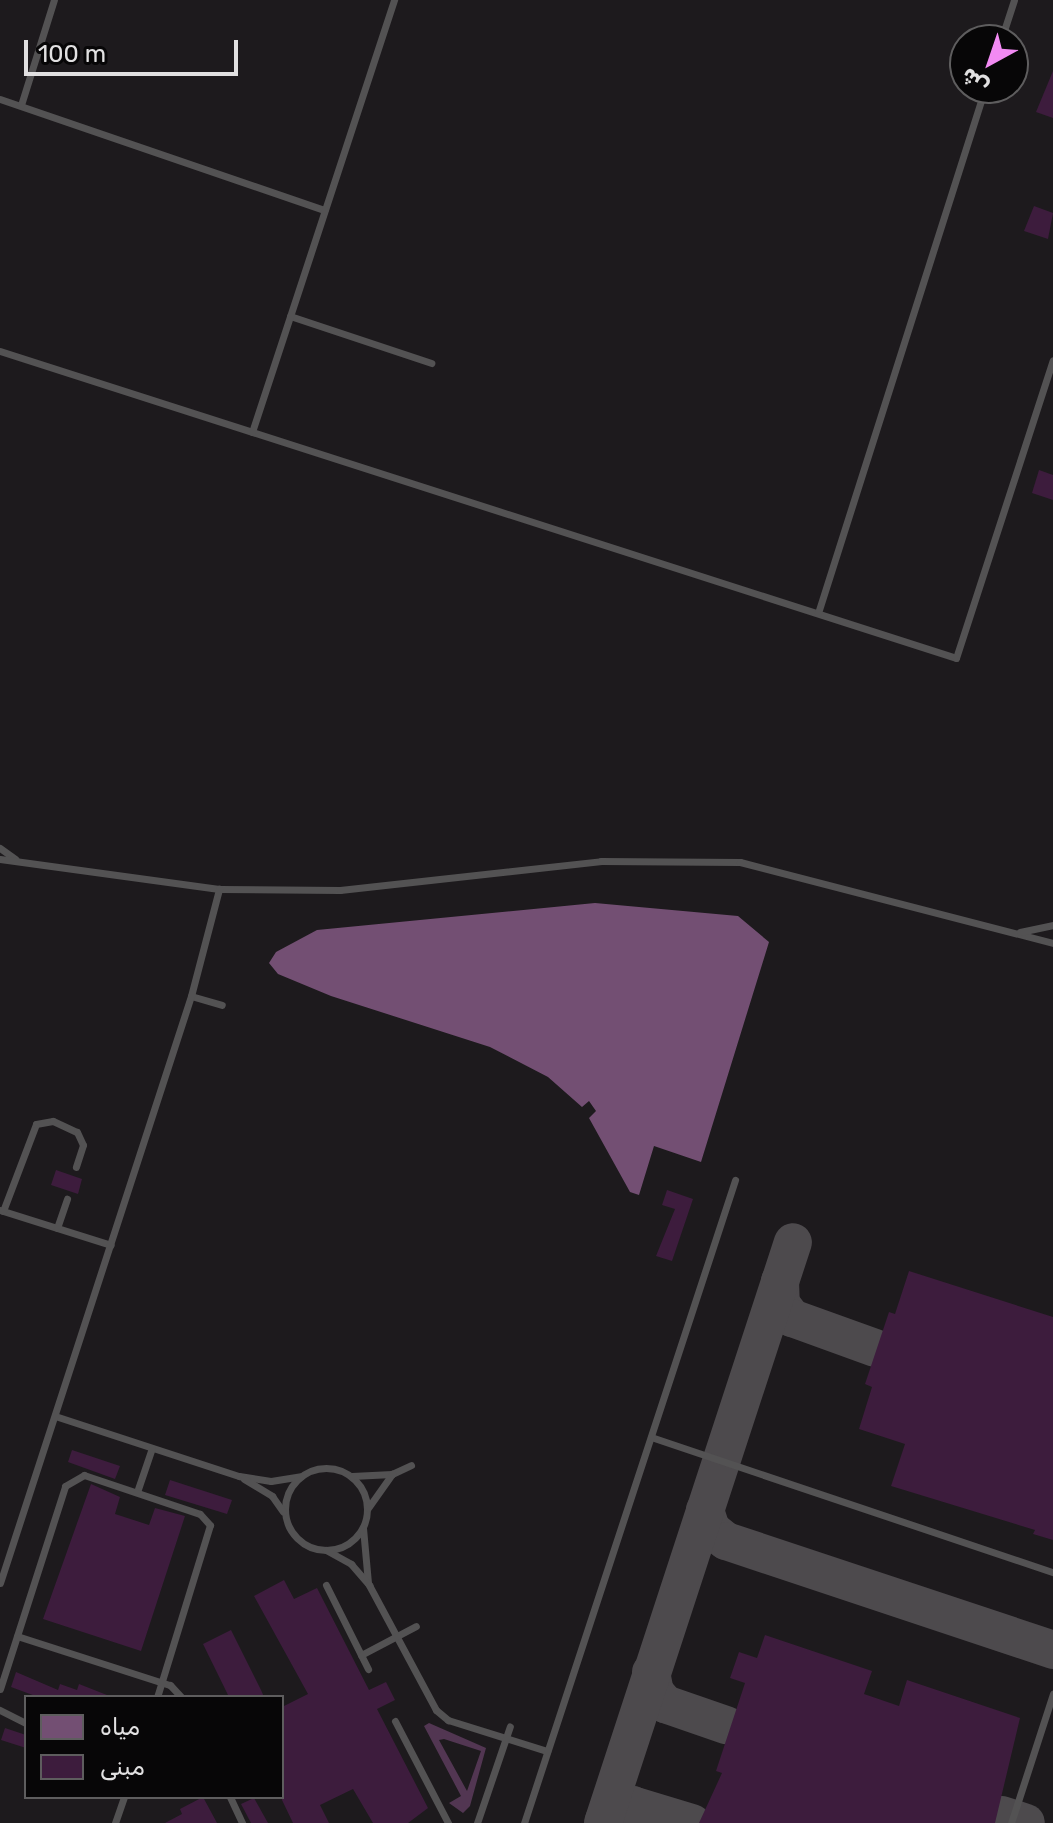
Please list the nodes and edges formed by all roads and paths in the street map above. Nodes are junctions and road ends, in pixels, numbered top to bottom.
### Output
1 (54, 0) edge
2 (394, 0) edge
3 (1014, 0) edge
4 (1006, 24) edge
5 (0, 99) edge
6 (980, 104) edge
7 (21, 105) junction
8 (325, 210) junction
9 (290, 316) junction
10 (0, 351) edge
11 (1053, 360) edge
12 (431, 363) dead end
13 (252, 432) junction
14 (818, 613) junction
15 (0, 848) edge
16 (0, 859) edge
17 (16, 860) junction
18 (219, 889) junction
19 (1053, 925) edge
20 (1015, 933) junction
21 (1053, 943) edge
22 (191, 996) junction
23 (222, 1005) dead end
24 (76, 1167) dead end
25 (735, 1180) dead end
26 (67, 1199) dead end
27 (2, 1210) edge
28 (57, 1228) junction
29 (111, 1245) junction
30 (55, 1416) junction
31 (651, 1437) junction
32 (152, 1448) junction
33 (411, 1465) dead end
34 (392, 1474) junction
35 (239, 1476) junction
36 (301, 1476) junction
37 (351, 1476) junction
38 (137, 1492) junction
39 (367, 1511) junction
40 (286, 1517) junction
41 (364, 1526) junction
42 (326, 1550) junction
43 (1053, 1572) edge
44 (0, 1583) edge
45 (326, 1585) dead end
46 (369, 1585) junction
47 (416, 1626) dead end
48 (17, 1636) junction
49 (395, 1637) junction
50 (361, 1655) junction
51 (368, 1669) dead end
52 (162, 1683) junction
53 (0, 1689) edge
54 (1053, 1694) edge
55 (158, 1695) edge
56 (178, 1695) edge
57 (0, 1710) edge
58 (395, 1721) dead end
59 (24, 1722) edge
60 (510, 1726) dead end
61 (507, 1738) junction
62 (547, 1751) junction
63 (123, 1799) edge
64 (231, 1799) edge
65 (115, 1823) edge
66 (242, 1823) edge
67 (448, 1823) edge
68 (477, 1823) edge
69 (524, 1823) edge
70 (1011, 1823) edge

1 - 7 lane
2 - 8 lane
3 - 4 lane
5 - 7 lane
6 - 14 lane
7 - 8 lane
8 - 9 lane
9 - 12 lane
9 - 13 lane
10 - 13 lane
11 - 14 lane
13 - 14 lane
15 - 17 lane
16 - 17 lane
17 - 18 lane
18 - 20 lane
18 - 22 lane
19 - 20 lane
20 - 21 lane
22 - 23 lane
22 - 29 lane
24 - 27 lane
25 - 31 lane
26 - 28 lane
27 - 28 lane
28 - 29 lane
29 - 30 lane
30 - 32 lane
30 - 44 lane
31 - 43 lane
31 - 62 lane
32 - 35 lane
32 - 38 lane
33 - 34 lane
34 - 37 lane
34 - 39 lane
35 - 36 lane
35 - 40 lane
36 - 37 lane
36 - 40 lane
37 - 39 lane
38 - 48 lane
38 - 52 lane
39 - 41 lane
40 - 42 lane
41 - 42 lane
41 - 46 lane
42 - 46 lane
45 - 50 lane
46 - 49 lane
47 - 49 lane
48 - 52 lane
48 - 53 lane
49 - 50 lane
49 - 61 lane
50 - 51 lane
52 - 55 lane
52 - 56 lane
54 - 70 lane
57 - 59 lane
58 - 67 lane
60 - 61 lane
61 - 62 lane
61 - 68 lane
62 - 69 lane
63 - 65 lane
64 - 66 lane

